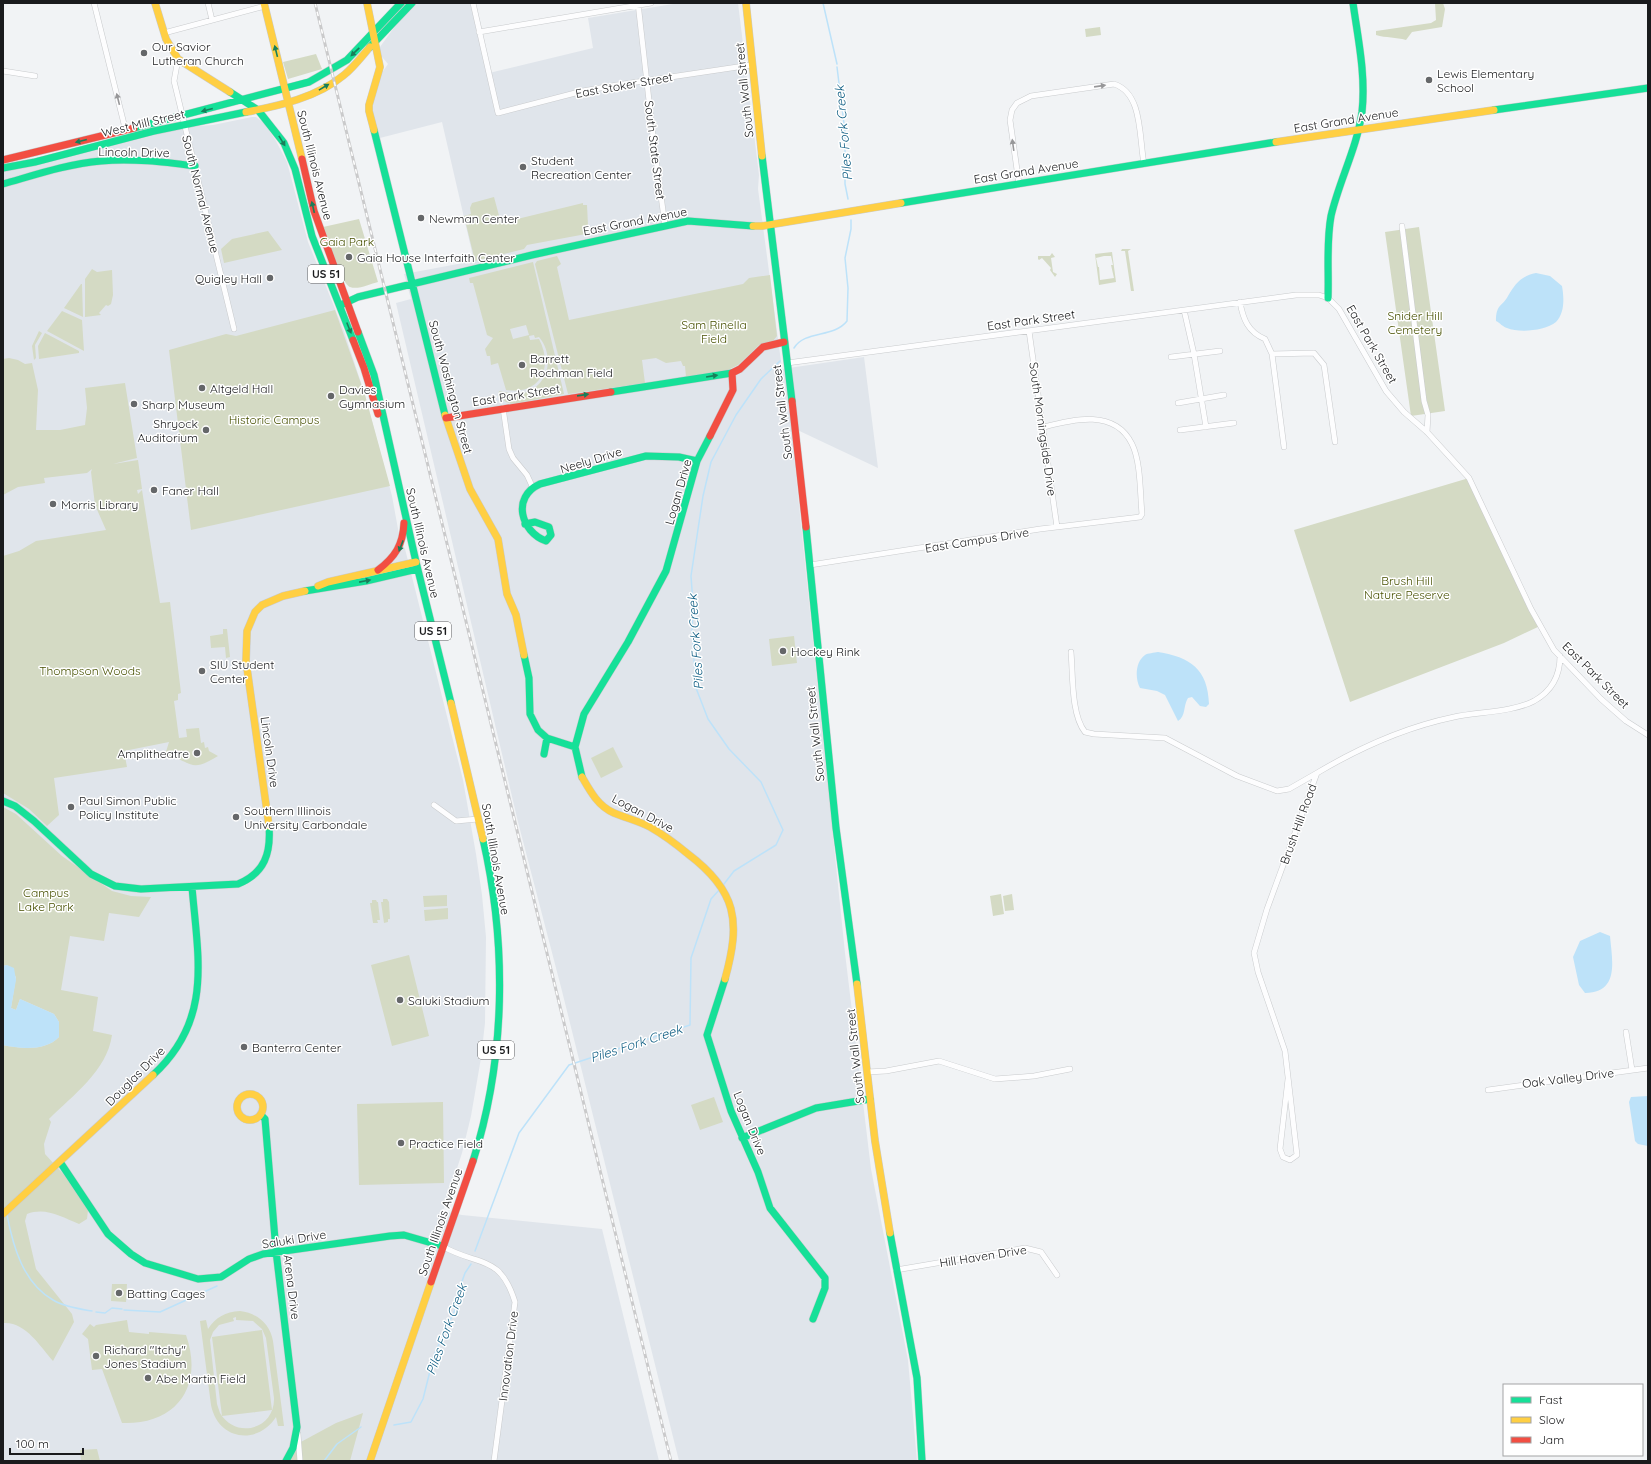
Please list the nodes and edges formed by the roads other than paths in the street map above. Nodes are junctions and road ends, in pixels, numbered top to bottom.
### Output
1 (94, 3) edge
2 (155, 3) edge
3 (208, 3) edge
4 (366, 3) edge
5 (401, 3) edge
6 (412, 3) edge
7 (473, 3) edge
8 (651, 3) edge
9 (746, 3) edge
10 (1353, 3) edge
11 (638, 4) edge
12 (264, 5) edge
13 (369, 13) junction
14 (385, 19) junction
15 (212, 20) junction
16 (373, 32) junction
17 (479, 32) junction
18 (164, 34) junction
19 (376, 42) junction
20 (178, 59) junction
21 (360, 59) junction
22 (752, 65) junction
23 (380, 67) junction
24 (3, 71) edge
25 (35, 76) dead end
26 (646, 80) junction
27 (1648, 88) edge
28 (286, 89) junction
29 (244, 100) junction
30 (288, 102) junction
31 (258, 110) junction
32 (182, 116) junction
33 (184, 124) junction
34 (1359, 129) junction
35 (127, 134) junction
36 (3, 160) edge
37 (1144, 164) junction
38 (195, 166) junction
39 (3, 168) edge
40 (3, 184) edge
41 (1019, 184) junction
42 (769, 224) junction
43 (665, 225) junction
44 (1402, 226) dead end
45 (412, 285) junction
46 (1328, 298) junction
47 (348, 302) junction
48 (1240, 302) junction
49 (339, 305) junction
50 (1184, 310) junction
51 (234, 329) dead end
52 (1029, 332) junction
53 (784, 342) junction
54 (1220, 351) dead end
55 (1194, 354) junction
56 (1272, 354) junction
57 (1171, 357) dead end
58 (787, 363) junction
59 (732, 373) junction
60 (1224, 395) dead end
61 (1200, 399) junction
62 (1178, 403) dead end
63 (503, 408) junction
64 (446, 418) junction
65 (1234, 423) dead end
66 (1044, 427) junction
67 (1206, 427) junction
68 (1180, 430) dead end
69 (1427, 432) junction
70 (1335, 442) dead end
71 (388, 443) junction
72 (1284, 447) dead end
73 (697, 461) junction
74 (533, 488) junction
75 (405, 512) junction
76 (525, 524) dead end
77 (1057, 527) junction
78 (417, 565) junction
79 (810, 565) junction
80 (378, 570) junction
81 (313, 589) junction
82 (1071, 652) dead end
83 (1560, 656) junction
84 (1648, 735) edge
85 (547, 738) junction
86 (575, 748) junction
87 (544, 754) dead end
88 (1317, 773) junction
89 (3, 801) edge
90 (434, 805) dead end
91 (478, 819) junction
92 (192, 887) junction
93 (1626, 1032) dead end
94 (1648, 1068) edge
95 (1070, 1069) dead end
96 (1632, 1070) junction
97 (867, 1072) junction
98 (1288, 1079) junction
99 (1488, 1090) dead end
100 (870, 1099) junction
101 (261, 1115) dead end
102 (742, 1138) junction
103 (60, 1162) junction
104 (3, 1214) edge
105 (442, 1246) junction
106 (276, 1251) junction
107 (896, 1270) junction
108 (1057, 1275) dead end
109 (813, 1319) dead end
110 (297, 1427) junction
111 (286, 1461) edge
112 (300, 1461) edge
113 (370, 1461) edge
114 (494, 1461) edge
115 (922, 1461) edge

35 -> 1 street
2 - 18 main road, US 51
3 - 15 street
4 - 13 main road, South Washington Street
5 - 14 main road, West Mill Street
6 - 19 main road, West Mill Street
7 - 17 street
8 - 11 street
9 - 22 main road, South Wall Street
10 - 34 main road
11 - 17 street
11 - 26 street, South State Street
12 - 15 street
28 -> 12 main road, South Illinois Avenue / US 51
13 - 14 main road
13 - 16 main road, South Washington Street
14 - 16 main road, West Mill Street
15 - 18 street
16 - 19 main road, South Washington Street
16 -> 28 main road, West Mill Street
17 - 26 street, East Stoker Street
18 - 20 main road, US 51
19 - 21 main road, West Mill Street
19 - 23 main road, South Washington Street
20 - 29 main road, South Illinois Avenue / US 51
20 - 32 street, South Normal Avenue
21 - 23 main road
30 -> 21 main road, West Mill Street
22 - 26 street, East Stoker Street
22 - 42 main road, South Wall Street
23 - 45 main road, South Washington Street
24 - 25 street
26 - 43 street, South State Street
27 - 34 main road, East Grand Avenue
28 - 29 main road, West Mill Street
28 - 30 main road, South Illinois Avenue / US 51
29 - 31 main road, South Illinois Avenue / US 51
29 -> 32 main road, West Mill Street
30 - 31 main road, West Mill Street
47 -> 30 main road, South Illinois Avenue / US 51
31 - 33 main road, West Mill Street
31 -> 49 main road, South Illinois Avenue / US 51
32 - 33 street, South Normal Avenue
32 - 35 main road, West Mill Street
33 - 35 main road, West Mill Street
33 - 38 street, South Normal Avenue
34 - 37 main road, East Grand Avenue
34 - 46 main road
35 -> 36 main road, West Mill Street
35 - 39 main road, West Mill Street
37 - 41 main road, East Grand Avenue
41 -> 37 street
38 - 40 main road, Lincoln Drive
38 - 51 street, South Normal Avenue
41 - 42 main road, East Grand Avenue
42 - 43 main road, East Grand Avenue
42 - 53 main road, South Wall Street
43 - 45 main road, East Grand Avenue
44 - 69 street
45 - 47 main road, East Grand Avenue
45 - 64 main road, South Washington Street
46 - 48 street, East Park Street
46 - 69 street, East Park Street
47 - 49 main road, East Grand Avenue
47 - 71 main road, South Illinois Avenue / US 51
48 - 50 street, East Park Street
48 - 56 street
49 -> 71 main road, South Illinois Avenue / US 51
50 - 52 street, East Park Street
50 - 55 street
52 - 58 street, East Park Street
52 - 66 street, South Morningside Drive
53 - 58 main road, South Wall Street
53 - 59 main road
54 - 55 street
55 - 57 street
55 - 61 street
56 - 70 street
56 - 72 street
58 - 79 main road, South Wall Street
63 -> 59 main road, East Park Street
59 - 73 main road, Logan Drive
60 - 61 street
61 - 62 street
61 - 67 street
63 - 64 main road, East Park Street
63 - 74 street
64 - 85 main road, South Washington Street
65 - 67 street
66 - 77 street, South Morningside Drive
66 - 77 street, East Campus Drive
67 - 68 street
69 - 83 street, East Park Street
71 - 75 main road, South Illinois Avenue / US 51
73 - 74 main road, Neely Drive
73 - 86 main road, Logan Drive
74 - 76 main road
75 - 78 main road, South Illinois Avenue / US 51
75 -> 80 main road
77 - 79 street, East Campus Drive
78 - 80 main road
81 -> 78 main road, Lincoln Drive
78 - 91 main road, South Illinois Avenue / US 51
79 - 97 main road, South Wall Street
80 - 81 main road
81 - 92 main road, Lincoln Drive
82 - 88 street
83 - 84 street, East Park Street
83 - 88 street, Brush Hill Road
85 - 86 main road
85 - 87 main road
86 - 102 main road, Logan Drive
88 - 98 street, Brush Hill Road
89 - 92 main road, Lincoln Drive
90 - 91 street
91 - 105 main road, South Illinois Avenue / US 51
92 - 103 main road, Douglas Drive
93 - 96 street
94 - 96 street, Oak Valley Drive
95 - 97 street
96 - 99 street, Oak Valley Drive
97 - 100 main road, South Wall Street
98 - 98 street, Brush Hill Road
100 - 102 main road
100 - 107 main road, South Wall Street
101 - 106 main road, Arena Drive
102 - 109 main road, Logan Drive
103 - 104 main road, Douglas Drive
103 - 106 main road, Saluki Drive
105 - 106 main road, Saluki Drive
105 - 113 main road, South Illinois Avenue / US 51
105 - 114 street, Innovation Drive
106 - 110 main road, Arena Drive
107 - 108 street, Hill Haven Drive
107 - 115 main road, South Wall Street
110 - 111 main road, Arena Drive
110 - 112 street

